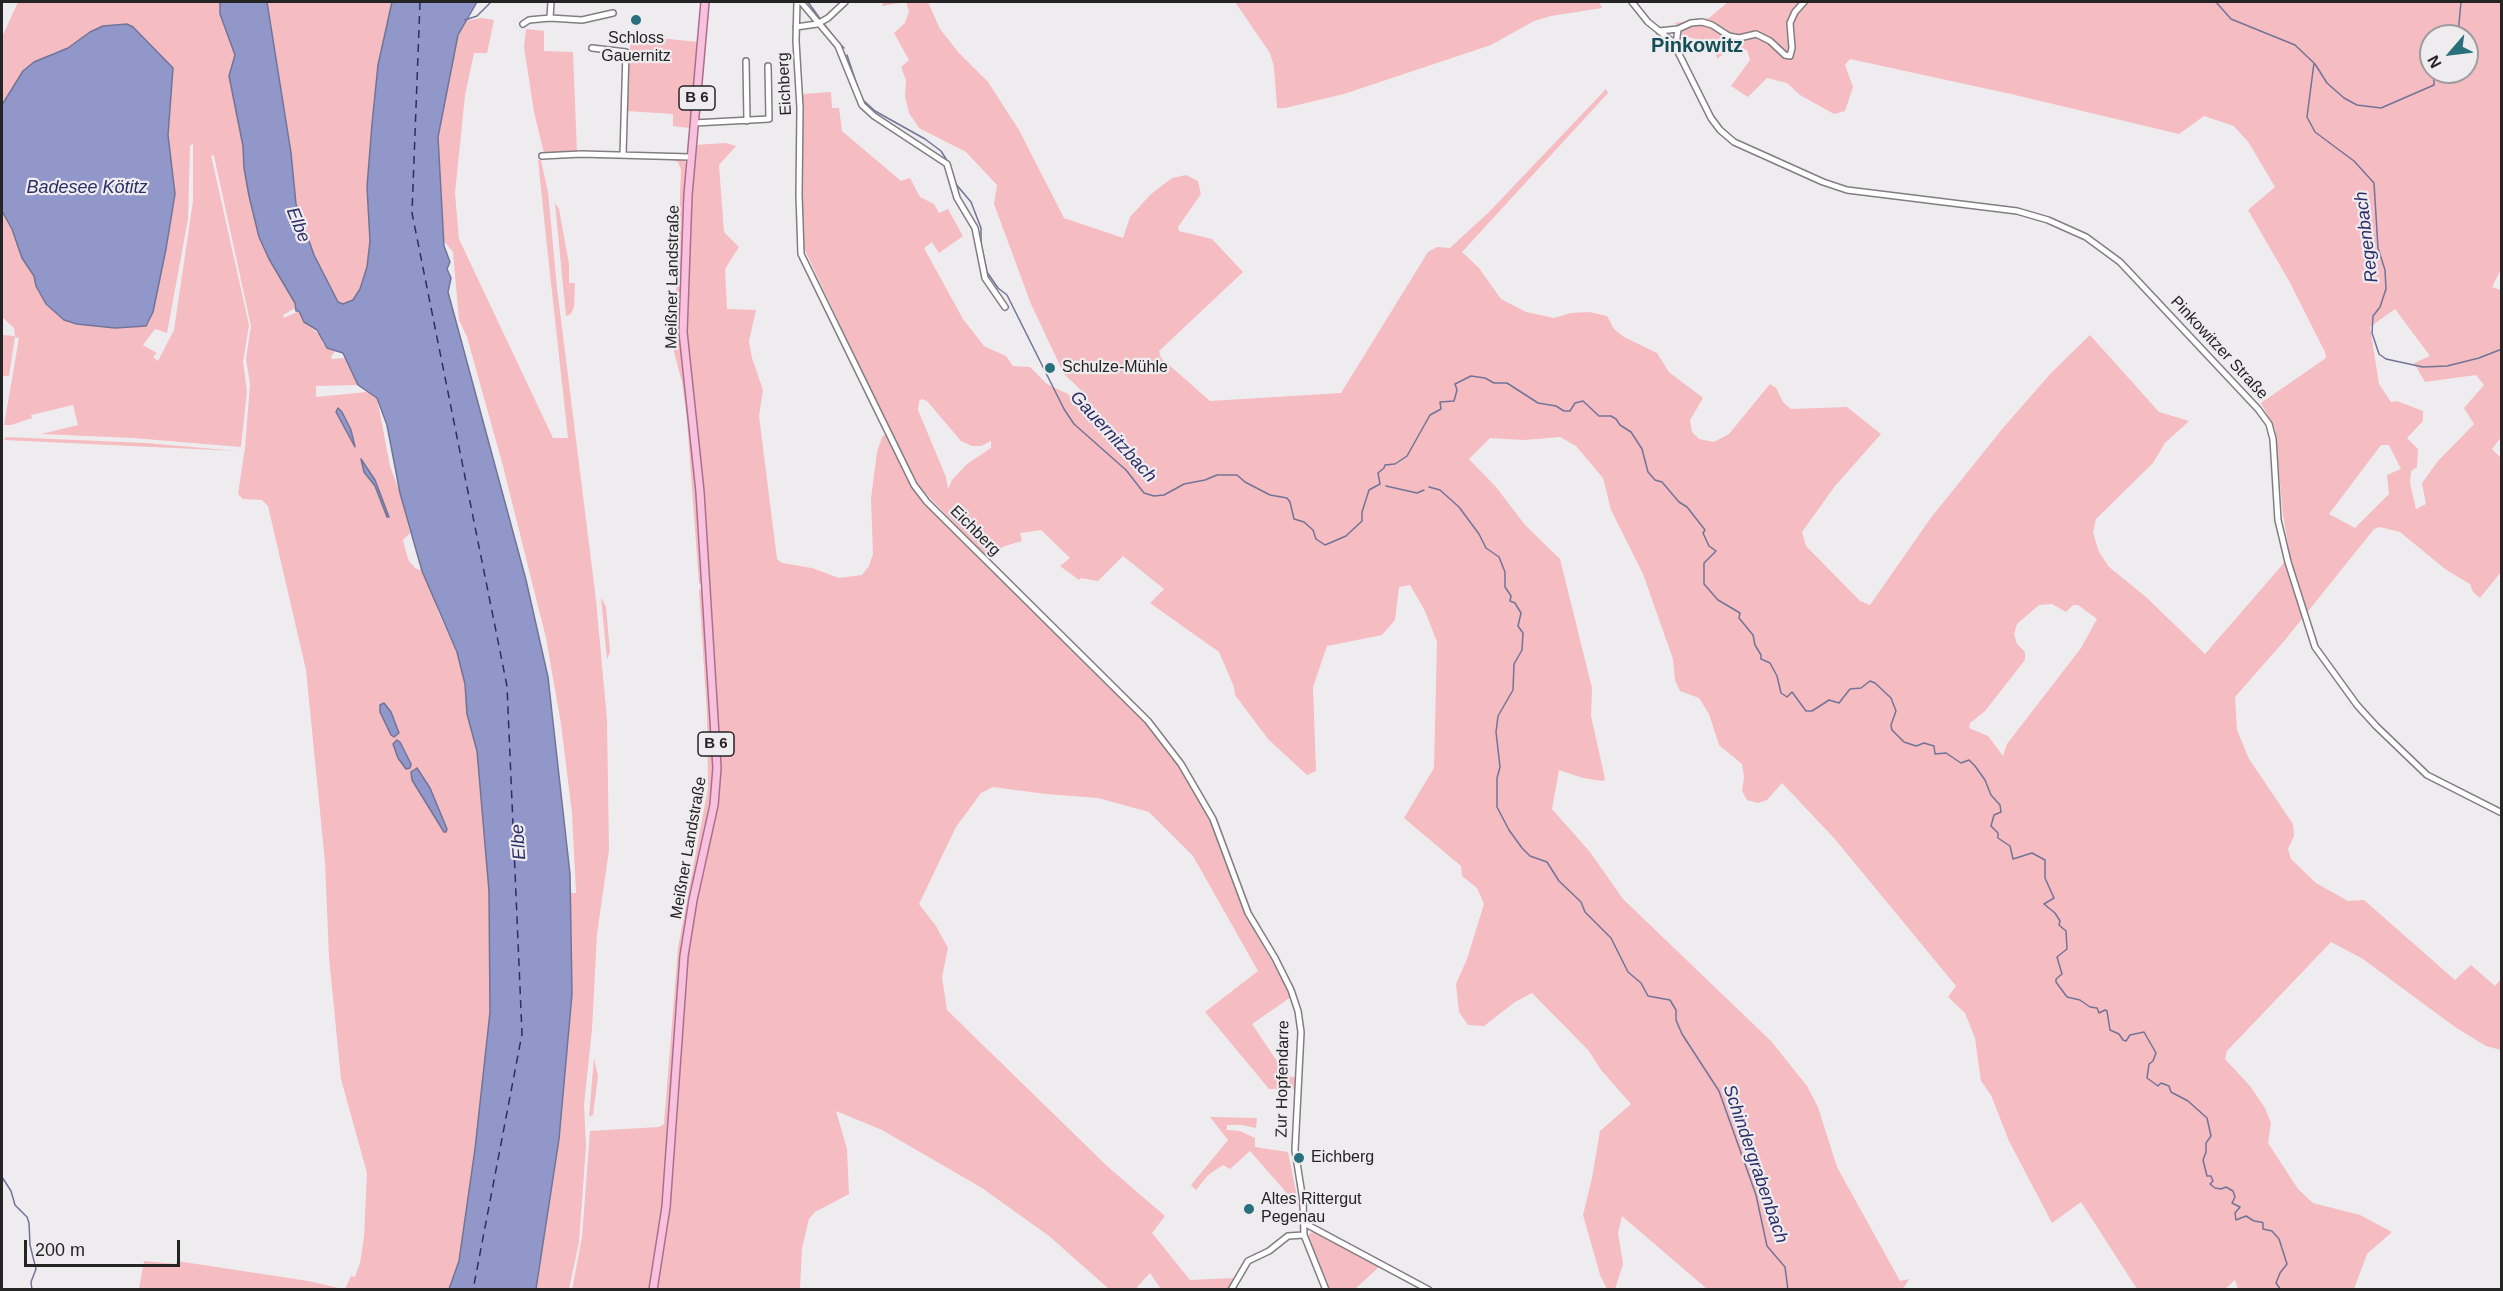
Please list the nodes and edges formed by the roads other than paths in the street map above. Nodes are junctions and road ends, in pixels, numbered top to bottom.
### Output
1 (551, 2) edge
2 (705, 2) edge
3 (799, 2) edge
4 (845, 2) edge
5 (1632, 2) edge
6 (1804, 2) edge
7 (613, 13) dead end
8 (550, 18) junction
9 (820, 22) junction
10 (523, 24) dead end
11 (796, 27) junction
12 (1678, 29) junction
13 (1670, 30) junction
14 (1659, 31) junction
15 (1670, 38) junction
16 (1676, 47) junction
17 (592, 48) dead end
18 (746, 61) dead end
19 (768, 66) dead end
20 (747, 122) junction
21 (694, 123) junction
22 (623, 155) junction
23 (542, 156) dead end
24 (690, 157) junction
25 (1005, 307) dead end
26 (2502, 813) edge
27 (1298, 1011) joint
28 (1304, 1223) junction
29 (1304, 1235) junction
30 (653, 1290) edge
31 (1230, 1290) edge
32 (1326, 1290) edge
33 (1429, 1290) edge

1 - 8 street
2 - 21 main road, B 6
3 - 9 street
3 - 11 street, Eichberg
4 - 9 street
5 - 14 street
6 - 12 street
7 - 8 street
8 - 10 street
9 - 11 street
9 - 25 street
11 - 27 street, Eichberg
12 - 13 street
12 - 16 street
13 - 14 street
13 - 15 street
14 - 15 street
15 - 16 street
16 - 26 street, Pinkowitzer Straße
17 - 22 street
18 - 20 street
19 - 20 street
20 - 21 street
21 - 24 main road, B 6
22 - 23 street
22 - 24 street
24 - 30 main road, Meißner Landstraße / B 6
27 - 28 street, Zur Hopfendarre
28 - 29 street, Zur Hopfendarre
28 - 33 street
29 - 31 street
29 - 32 street

